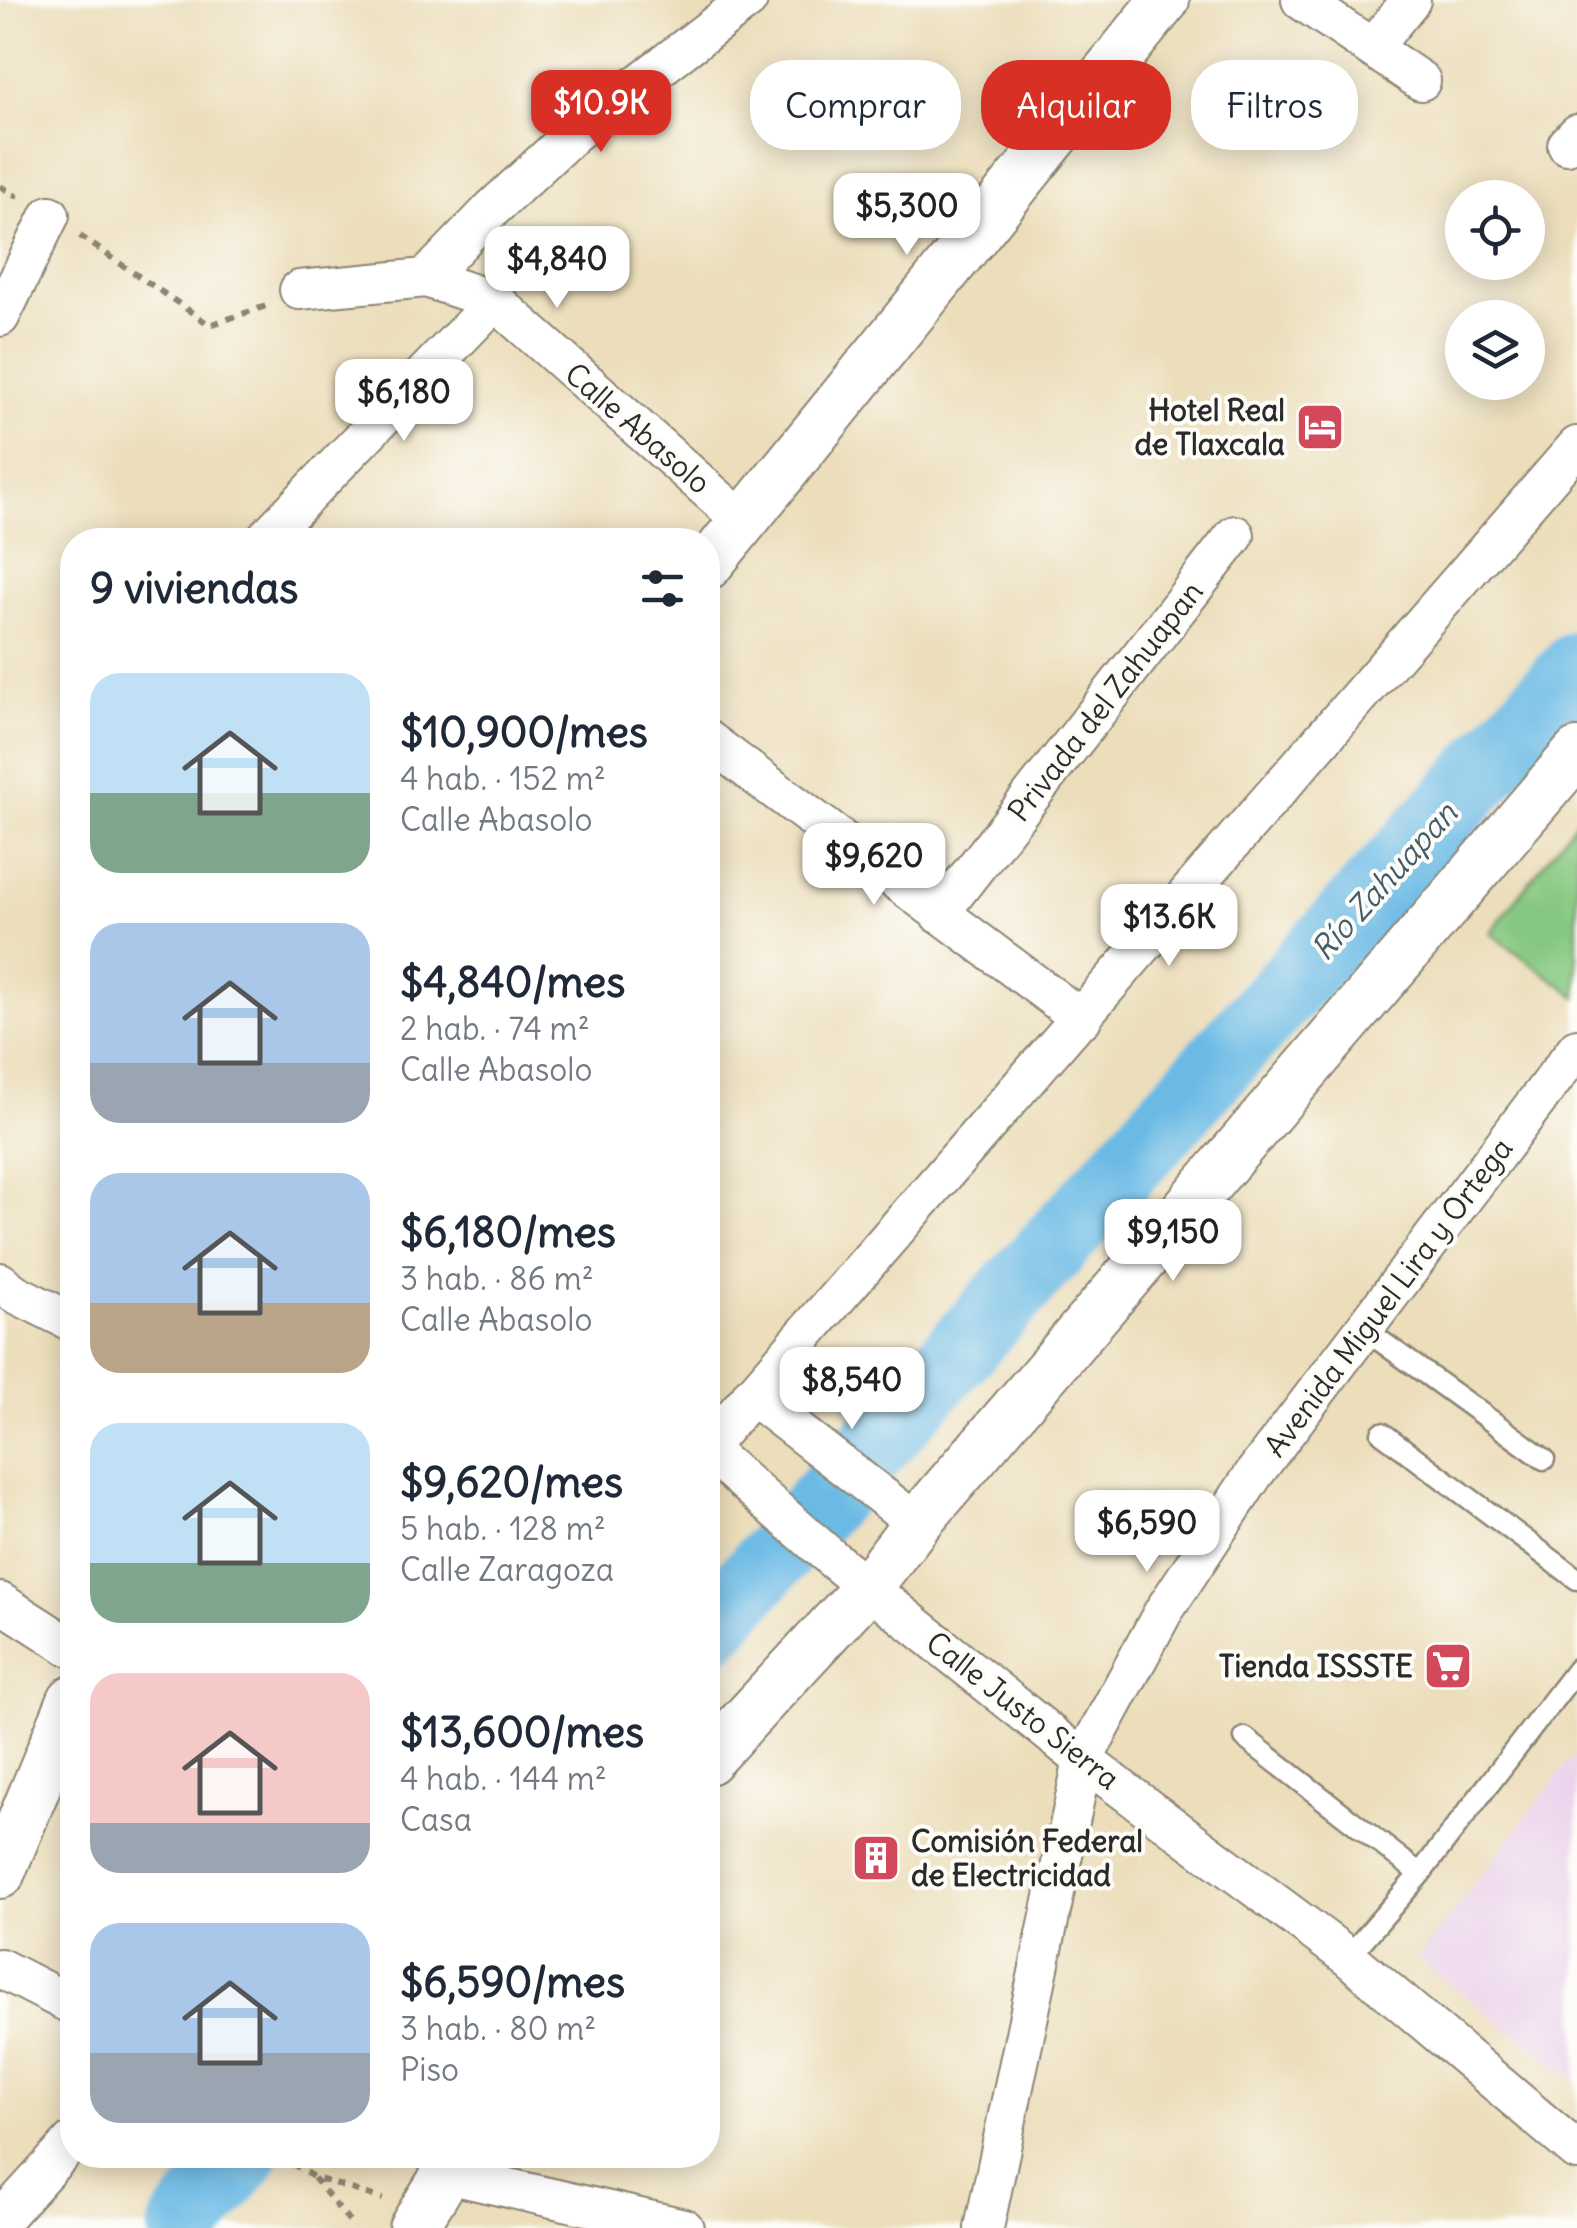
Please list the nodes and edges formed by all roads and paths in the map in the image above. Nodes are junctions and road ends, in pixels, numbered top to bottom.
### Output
1 (748, 0) edge
2 (1165, 0) edge
3 (1302, 0) edge
4 (1411, 0) edge
5 (1372, 48) junction
6 (1421, 81) dead end
7 (50, 215) joint
8 (426, 278) junction
9 (298, 290) joint
10 (495, 301) junction
11 (0, 316) edge
12 (1577, 446) edge
13 (744, 522) junction
14 (276, 528) edge
15 (1235, 534) dead end
16 (720, 551) edge
17 (720, 749) edge
18 (1577, 753) edge
19 (939, 914) junction
20 (1082, 1018) junction
21 (1577, 1048) edge
22 (0, 1282) edge
23 (60, 1315) edge
24 (1364, 1329) junction
25 (751, 1395) junction
26 (1382, 1433) dead end
27 (720, 1449) edge
28 (720, 1459) edge
29 (1544, 1459) dead end
30 (917, 1523) junction
31 (852, 1574) junction
32 (1577, 1580) edge
33 (0, 1602) edge
34 (60, 1640) edge
35 (1577, 1669) edge
36 (60, 1729) edge
37 (1245, 1738) dead end
38 (720, 1744) edge
39 (1083, 1760) junction
40 (0, 1874) edge
41 (1420, 1874) junction
42 (1348, 1957) junction
43 (0, 1968) edge
44 (60, 1999) edge
45 (1577, 2152) edge
46 (60, 2155) edge
47 (299, 2168) edge
48 (314, 2177) junction
49 (435, 2192) edge
50 (0, 2221) edge
51 (354, 2228) edge
52 (684, 2228) edge
53 (984, 2228) edge

1 - 8 street
2 - 13 street
3 - 5 street
4 - 5 street
5 - 6 street
7 - 9 path
7 - 11 street
8 - 9 street, Calle Abasolo
8 - 10 street, Calle Abasolo
10 - 13 street, Calle Abasolo
10 - 14 street
12 - 20 street
13 - 16 street
15 - 19 street, Privada del Zahuapan
17 - 19 street
18 - 30 street
19 - 20 street
20 - 25 street
21 - 24 street, Avenida Miguel Lira y Ortega
22 - 23 street
24 - 29 lane
24 - 39 street, Avenida Miguel Lira y Ortega
25 - 27 street
25 - 30 street
26 - 32 lane
28 - 31 street, Calle Justo Sierra
30 - 31 street
31 - 38 street
31 - 39 street, Calle Justo Sierra
33 - 34 street
35 - 41 lane
36 - 40 street
37 - 41 lane
39 - 42 street, Calle Justo Sierra
39 - 53 street, Avenida Miguel Lira y Ortega
41 - 42 lane
42 - 45 street, Calle Justo Sierra
43 - 44 street
46 - 50 street
47 - 48 path
48 - 49 path
48 - 51 path
49 - 52 street

